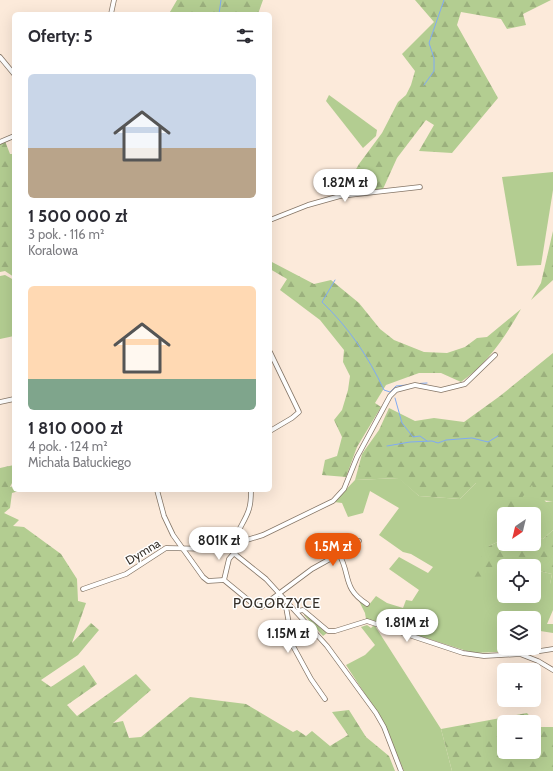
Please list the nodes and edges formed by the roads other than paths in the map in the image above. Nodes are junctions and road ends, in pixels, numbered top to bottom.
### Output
1 (114, 0) edge
2 (111, 12) edge
3 (0, 57) edge
4 (12, 72) edge
5 (12, 137) edge
6 (0, 142) edge
7 (420, 186) dead end
8 (272, 219) edge
9 (496, 355) dead end
10 (272, 356) edge
11 (12, 399) edge
12 (0, 402) edge
13 (272, 430) edge
14 (157, 492) edge
15 (251, 492) edge
16 (236, 537) junction
17 (360, 541) dead end
18 (234, 544) junction
19 (183, 548) junction
20 (235, 552) junction
21 (339, 554) junction
22 (224, 580) junction
23 (83, 589) dead end
24 (280, 593) junction
25 (289, 602) junction
26 (367, 604) dead end
27 (298, 611) junction
28 (553, 649) edge
29 (541, 651) edge
30 (502, 655) edge
31 (523, 655) edge
32 (553, 670) edge
33 (325, 698) dead end
34 (401, 771) edge

1 - 2 street
3 - 4 street
5 - 6 street
7 - 8 street
9 - 18 street
10 - 13 street
11 - 12 street
14 - 19 street
15 - 16 street
16 - 18 street
16 - 19 street, Dymna
17 - 21 street
18 - 20 street
19 - 22 street
19 - 23 street, Dymna
20 - 22 street
20 - 24 street
21 - 24 street
21 - 26 street
22 - 24 street
24 - 25 street
25 - 27 street
25 - 33 street
27 - 30 street
27 - 34 street
28 - 29 street
31 - 32 street

